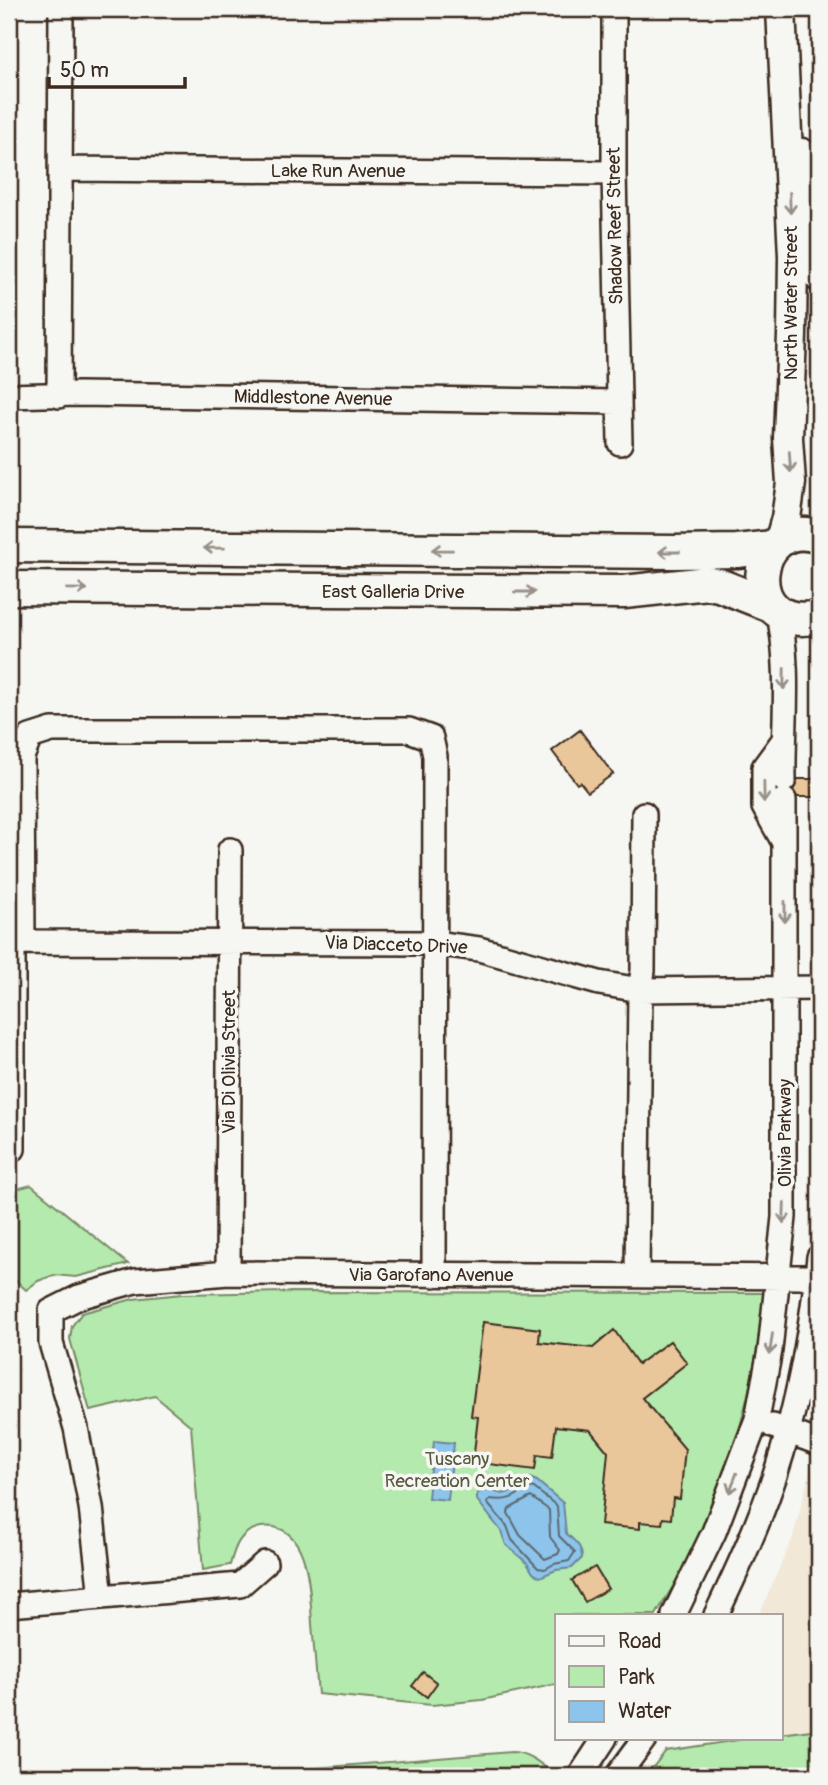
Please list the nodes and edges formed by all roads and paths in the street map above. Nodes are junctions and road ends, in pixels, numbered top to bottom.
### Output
1 (61, 9) edge
2 (614, 9) edge
3 (782, 9) edge
4 (784, 61) junction
5 (62, 169) junction
6 (614, 173) junction
7 (819, 277) edge
8 (9, 396) edge
9 (59, 396) junction
10 (618, 402) junction
11 (620, 443) dead end
12 (819, 537) edge
13 (776, 545) junction
14 (9, 546) edge
15 (9, 588) edge
16 (775, 608) junction
17 (819, 617) edge
18 (783, 741) junction
19 (645, 814) dead end
20 (785, 844) junction
21 (230, 850) dead end
22 (229, 941) junction
23 (15, 942) edge
24 (434, 943) junction
25 (819, 988) edge
26 (786, 989) junction
27 (640, 990) junction
28 (13, 1149) dead end
29 (818, 1267) edge
30 (228, 1273) junction
31 (434, 1275) junction
32 (637, 1275) junction
33 (779, 1276) junction
34 (757, 1419) junction
35 (788, 1432) junction
36 (819, 1443) edge
37 (265, 1563) dead end
38 (101, 1597) junction
39 (9, 1605) edge
40 (674, 1614) edge
41 (716, 1614) edge
42 (604, 1740) edge
43 (644, 1740) edge
44 (580, 1776) edge
45 (617, 1776) edge

1 - 5 street
2 - 6 street, Shadow Reef Street
3 - 4 street, North Water Street
4 - 7 street, North Water Street
4 -> 13 street, North Water Street
5 - 6 street, Lake Run Avenue
5 - 9 street
6 - 10 street, Shadow Reef Street
8 - 9 street, Middlestone Avenue
9 - 10 street, Middlestone Avenue
10 - 11 street, Shadow Reef Street
12 - 13 main road
13 -> 14 main road
13 - 16 main road
15 -> 16 main road, East Galleria Drive
16 - 17 main road, East Galleria Drive
16 -> 18 street, Olivia Parkway
18 - 20 street, Olivia Parkway
18 -> 20 street, Olivia Parkway
19 - 27 street
20 -> 26 street, Olivia Parkway
21 - 22 street, Via Di Olivia Street
22 - 23 street, Via Diacceto Drive
22 - 24 street, Via Diacceto Drive
22 - 30 street, Via Di Olivia Street
23 - 24 street
23 - 28 street
24 - 27 street, Via Diacceto Drive
24 - 31 street
25 - 26 street, Via Diacceto Drive
26 - 27 street, Via Diacceto Drive
26 -> 33 street, Olivia Parkway
27 - 32 street
29 - 33 street, Via Garofano Avenue
29 - 35 street
30 - 31 street, Via Garofano Avenue
30 - 38 street, Via Garofano Avenue
31 - 32 street, Via Garofano Avenue
32 - 33 street, Via Garofano Avenue
33 -> 34 street, Olivia Parkway
34 - 35 street
34 -> 40 street, Olivia Parkway
35 - 36 street
35 - 41 street
37 - 38 street
38 - 39 street
42 - 44 street
43 - 45 street

